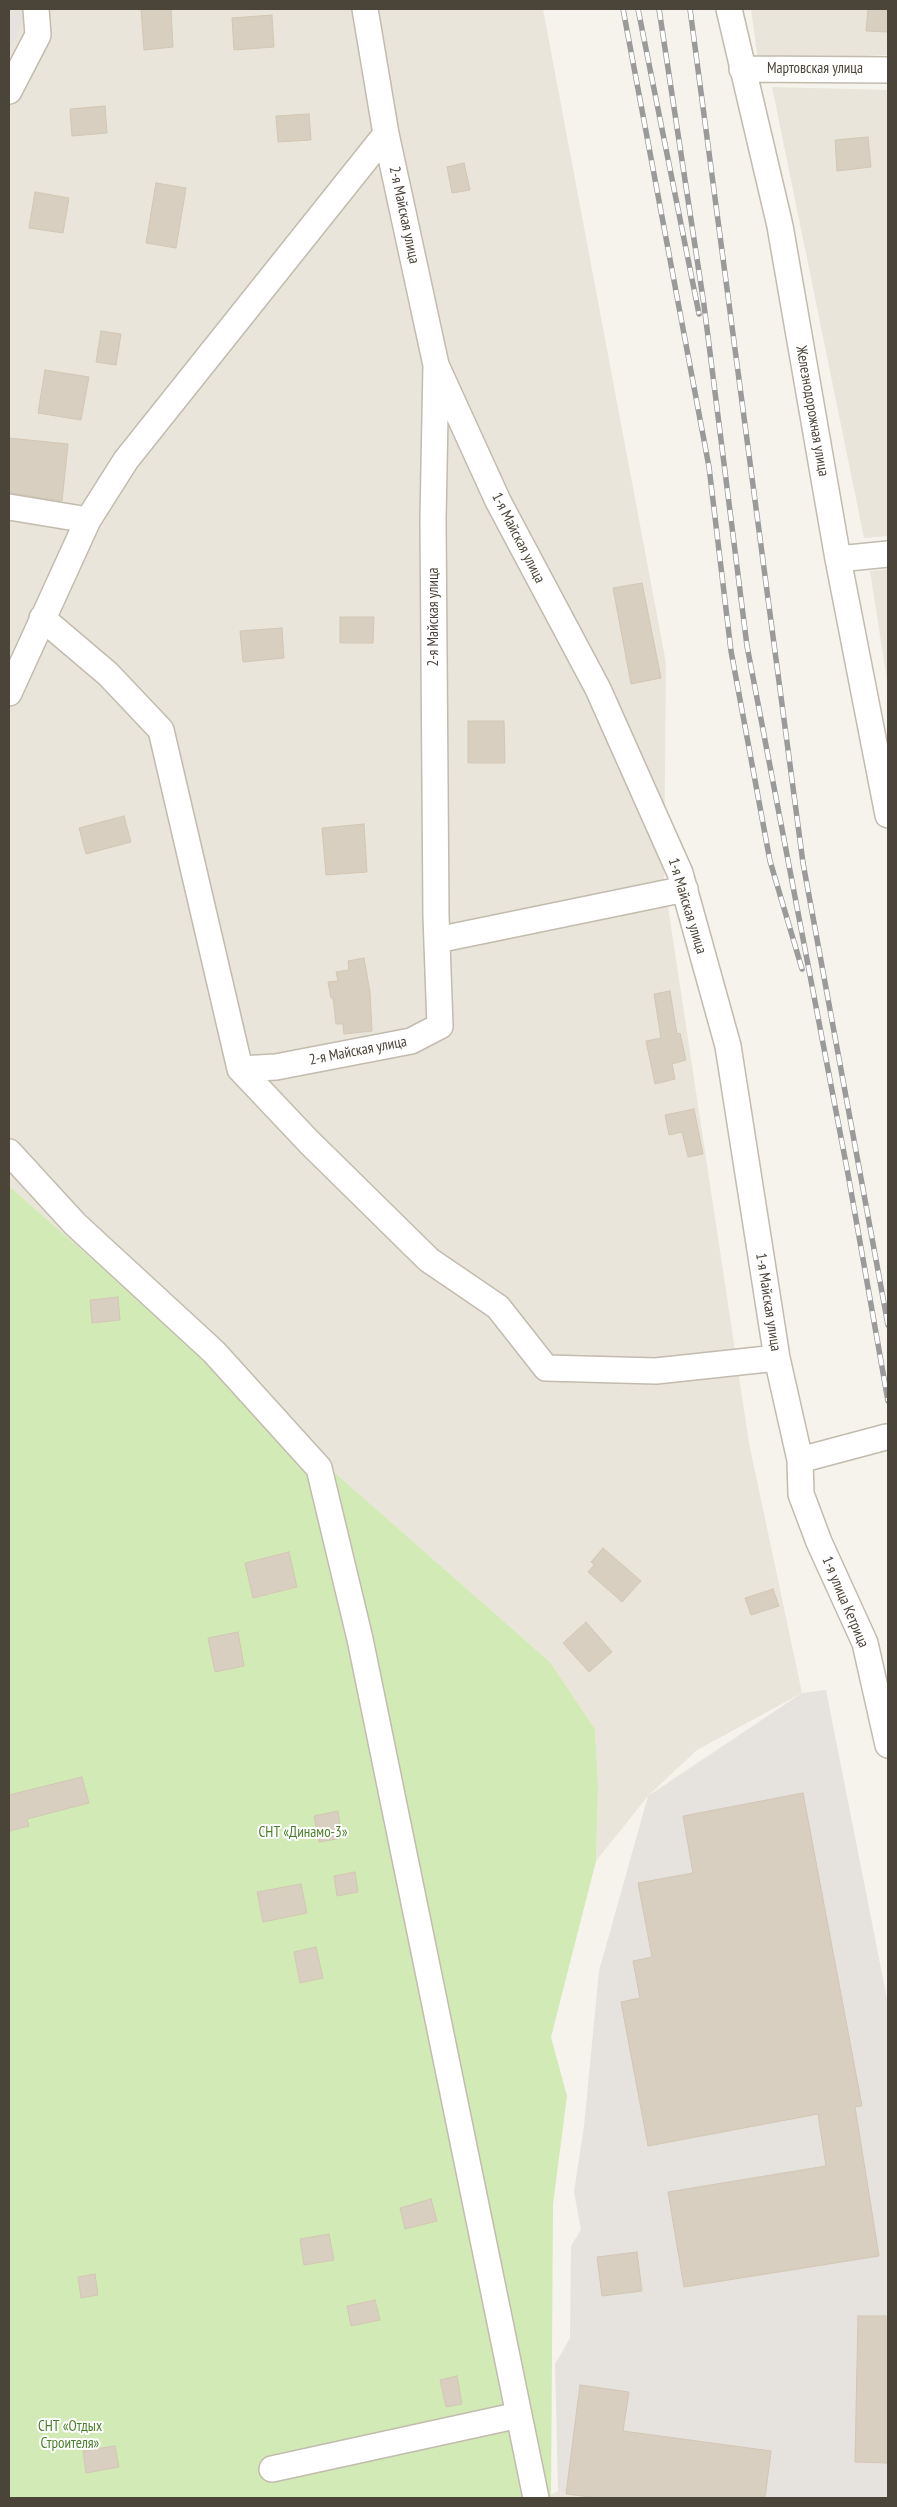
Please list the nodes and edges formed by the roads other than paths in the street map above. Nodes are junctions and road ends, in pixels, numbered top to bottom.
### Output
1 (36, 9) edge
2 (365, 9) edge
3 (729, 9) edge
4 (742, 69) junction
5 (888, 70) edge
6 (9, 91) edge
7 (386, 134) junction
8 (436, 365) junction
9 (9, 507) edge
10 (88, 520) junction
11 (888, 554) edge
12 (838, 559) junction
13 (42, 618) junction
14 (9, 693) edge
15 (888, 815) edge
16 (685, 889) junction
17 (437, 940) junction
18 (240, 1069) junction
19 (9, 1152) edge
20 (776, 1358) junction
21 (886, 1437) dead end
22 (800, 1460) junction
23 (888, 1745) edge
24 (519, 2415) junction
25 (272, 2470) dead end
26 (536, 2498) edge

1 - 6 street
2 - 7 street, 2-я Майская улица
3 - 4 street, Железнодорожная улица
4 - 5 street, Мартовская улица
4 - 12 street, Железнодорожная улица
7 - 8 street, 2-я Майская улица
7 - 10 street
8 - 16 street, 1-я Майская улица
8 - 17 street, 2-я Майская улица
9 - 10 street
10 - 13 street
11 - 12 street
12 - 15 street, Железнодорожная улица
13 - 14 street
13 - 18 street
16 - 17 street
16 - 20 street, 1-я Майская улица
17 - 18 street, 2-я Майская улица
18 - 20 street
19 - 24 street
20 - 22 street, 1-я Майская улица
21 - 22 street
22 - 23 street, 1-я улица Кетрица
24 - 25 street
24 - 26 street

